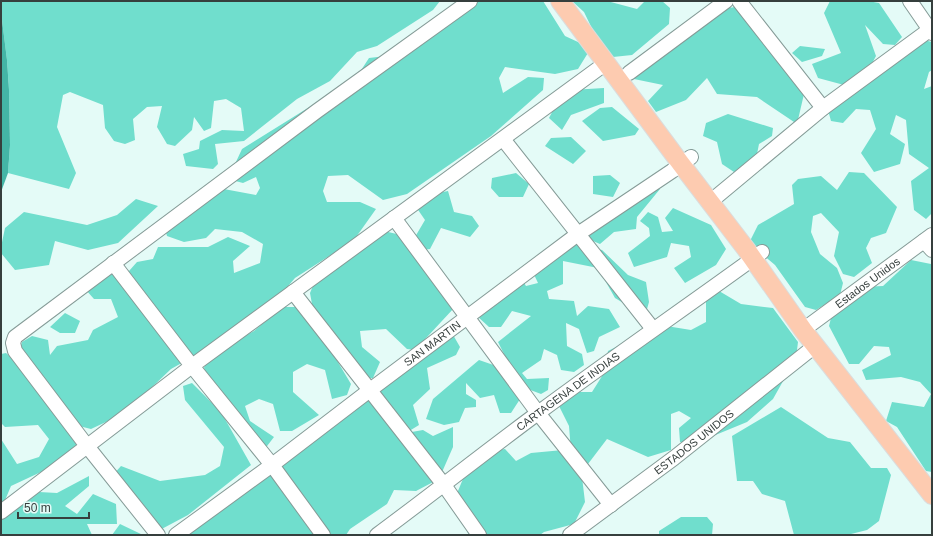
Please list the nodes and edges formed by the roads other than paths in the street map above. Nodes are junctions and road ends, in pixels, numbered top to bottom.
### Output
1 (470, 1) edge
2 (560, 1) edge
3 (574, 1) edge
4 (726, 1) edge
5 (739, 1) edge
6 (910, 1) edge
7 (931, 30) edge
8 (606, 63) junction
9 (629, 73) junction
10 (822, 108) junction
11 (503, 139) junction
12 (686, 160) junction
13 (714, 199) junction
14 (394, 218) junction
15 (578, 234) junction
16 (929, 242) edge
17 (757, 256) junction
18 (113, 263) junction
19 (293, 292) junction
20 (468, 317) junction
21 (808, 326) junction
22 (653, 329) junction
23 (815, 346) junction
24 (192, 366) junction
25 (370, 390) junction
26 (538, 413) junction
27 (87, 446) junction
28 (272, 465) junction
29 (932, 477) edge
30 (444, 485) junction
31 (932, 495) edge
32 (611, 505) junction
33 (1, 512) edge
34 (158, 535) edge
35 (176, 535) edge
36 (323, 535) edge
37 (376, 535) edge
38 (479, 535) edge
39 (570, 535) edge

1 - 18 street
2 - 8 main road
3 - 9 main road
4 - 9 street
5 - 10 street
6 - 7 street
7 - 10 street
8 - 11 street
8 - 12 main road
9 - 12 main road
10 - 13 street
11 - 14 street
11 - 15 street
12 - 13 main road
12 - 15 street, SAN MARTIN
13 - 17 main road
14 - 19 street
14 - 20 street
15 - 20 street, SAN MARTIN
15 - 22 street
16 - 21 street, Estados Unidos
17 - 21 main road
17 - 22 street, CARTAGENA DE INDIAS
18 - 24 street
18 - 27 street
19 - 24 street
19 - 25 street
20 - 25 street, SAN MARTIN
20 - 26 street
21 - 23 main road
21 - 29 main road
22 - 26 street, CARTAGENA DE INDIAS
23 - 31 main road
23 - 32 street, ESTADOS UNIDOS
24 - 27 street
24 - 28 street
25 - 28 street, SAN MARTIN
25 - 30 street
26 - 30 street, CARTAGENA DE INDIAS
26 - 32 street
27 - 33 street
27 - 34 street
28 - 35 street, SAN MARTIN
28 - 36 street
30 - 37 street, CARTAGENA DE INDIAS
30 - 38 street
32 - 39 street, ESTADOS UNIDOS

